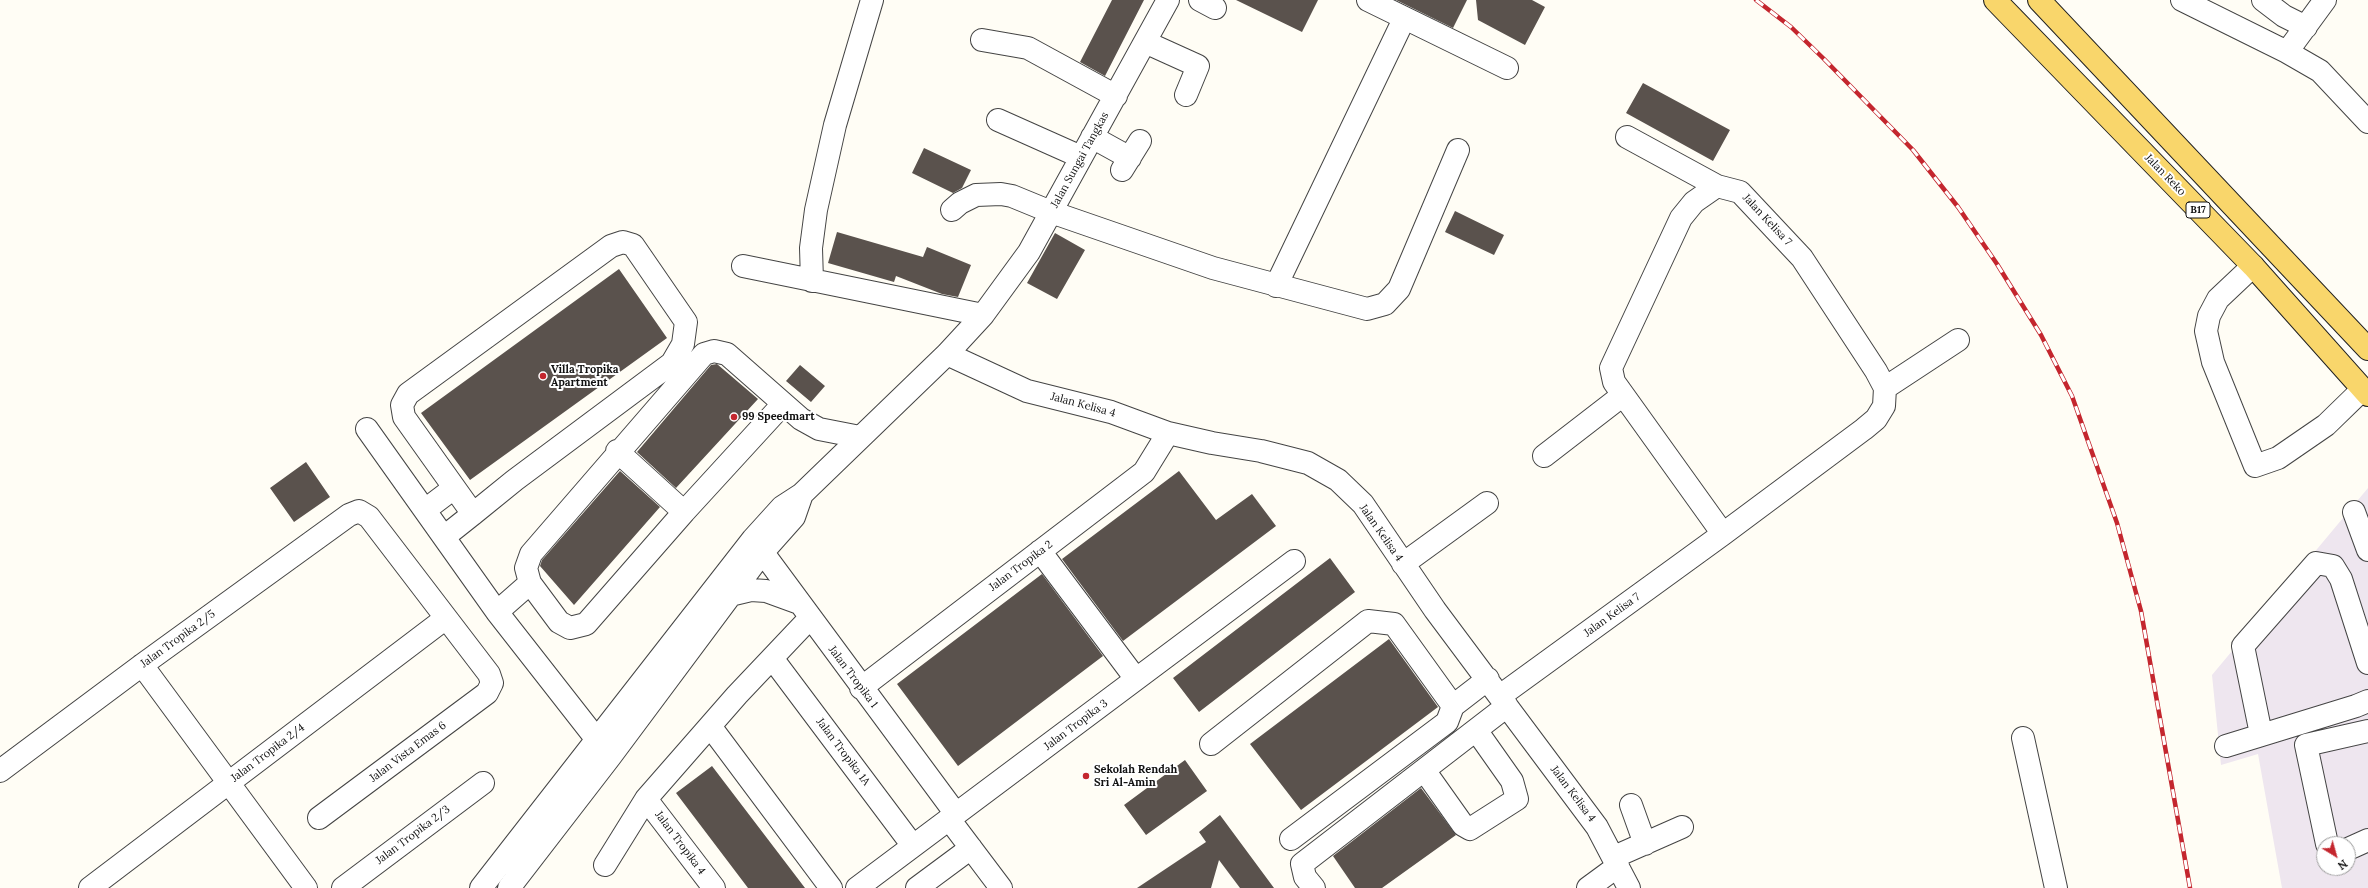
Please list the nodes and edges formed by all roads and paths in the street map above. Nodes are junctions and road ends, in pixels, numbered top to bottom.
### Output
1 (872, 0) edge
2 (1168, 0) edge
3 (1368, 0) edge
4 (1995, 0) edge
5 (2039, 0) edge
6 (2182, 0) edge
7 (2263, 0) edge
8 (2325, 0) edge
9 (1404, 19) junction
10 (2306, 27) junction
11 (982, 40) dead end
12 (1145, 42) junction
13 (2287, 52) junction
14 (1507, 68) dead end
15 (1186, 95) dead end
16 (1116, 96) junction
17 (2364, 110) edge
18 (998, 120) dead end
19 (1092, 137) junction
20 (1627, 137) dead end
21 (1458, 150) dead end
22 (1131, 156) dead end
23 (1082, 157) junction
24 (1717, 186) junction
25 (952, 210) dead end
26 (1051, 212) junction
27 (744, 266) dead end
28 (2252, 266) junction
29 (812, 280) junction
30 (1276, 286) junction
31 (979, 320) junction
32 (1958, 340) dead end
33 (2368, 348) edge
34 (947, 354) junction
35 (1885, 388) junction
36 (2366, 392) edge
37 (1624, 395) junction
38 (784, 404) junction
39 (366, 429) dead end
40 (1168, 433) junction
41 (860, 437) junction
42 (617, 451) junction
43 (1544, 456) dead end
44 (454, 488) junction
45 (802, 494) junction
46 (1487, 503) dead end
47 (425, 510) junction
48 (684, 512) junction
49 (2354, 512) dead end
50 (473, 514) junction
51 (788, 525) junction
52 (1723, 534) junction
53 (444, 537) junction
54 (758, 546) junction
55 (2368, 550) edge
56 (1040, 551) junction
57 (1294, 561) dead end
58 (1403, 564) junction
59 (530, 583) junction
60 (730, 595) junction
61 (799, 604) junction
62 (497, 612) junction
63 (446, 618) junction
64 (772, 658) junction
65 (2368, 663) edge
66 (142, 665) junction
67 (1136, 679) junction
68 (861, 688) junction
69 (1498, 694) junction
70 (2368, 701) edge
71 (1452, 706) junction
72 (710, 726) junction
73 (1476, 730) junction
74 (2368, 731) edge
75 (2261, 734) junction
76 (596, 738) junction
77 (2023, 738) dead end
78 (1211, 744) dead end
79 (2226, 746) dead end
80 (610, 757) junction
81 (1424, 770) junction
82 (0, 771) edge
83 (229, 783) junction
84 (483, 783) dead end
85 (646, 799) junction
86 (1631, 805) dead end
87 (952, 817) junction
88 (319, 818) dead end
89 (1682, 827) dead end
90 (2325, 836) edge
91 (1290, 839) dead end
92 (2368, 840) edge
93 (1645, 844) junction
94 (2356, 845) edge
95 (913, 846) junction
96 (971, 848) junction
97 (1616, 862) junction
98 (605, 865) dead end
99 (90, 888) edge
100 (306, 888) edge
101 (343, 888) edge
102 (481, 888) edge
103 (509, 888) edge
104 (714, 888) edge
105 (831, 888) edge
106 (857, 888) edge
107 (917, 888) edge
108 (1001, 888) edge
109 (1314, 888) edge
110 (1588, 888) edge
111 (1629, 888) edge
112 (2056, 888) edge

1 - 29 street
2 - 12 street, Jalan Sungai Tangkas
3 - 9 street
4 - 28 main road, Jalan Reko / B17
5 - 33 main road, B17
6 - 13 street
7 - 10 street
8 - 10 street
9 - 14 street
9 - 30 street
10 - 13 street
11 - 16 street
12 - 15 street
12 - 16 street, Jalan Sungai Tangkas
13 - 17 street
16 - 19 street, Jalan Sungai Tangkas
18 - 23 street
19 - 22 street
19 - 23 street, Jalan Sungai Tangkas
20 - 24 street, Jalan Kelisa 7
21 - 30 street
23 - 26 street, Jalan Sungai Tangkas
24 - 35 street, Jalan Kelisa 7
24 - 37 street
25 - 26 street
26 - 30 street
26 - 31 street, Jalan Sungai Tangkas
27 - 29 street
28 - 36 main road, Jalan Reko / B17
28 - 36 street
29 - 31 street
31 - 34 street, Jalan Sungai Tangkas
32 - 35 street
34 - 40 street, Jalan Kelisa 4
34 - 41 street, Jalan Sungai Tangkas
35 - 52 street, Jalan Kelisa 7
37 - 43 street
37 - 52 street
38 - 41 street
38 - 42 street
38 - 48 street
39 - 47 street
40 - 56 street, Jalan Tropika 2
40 - 58 street, Jalan Kelisa 4
41 - 45 street, Jalan Sungai Tangkas
42 - 48 street
42 - 59 street
44 - 47 street
44 - 50 street
44 - 50 street
45 - 51 street
45 - 54 street
46 - 58 street
47 - 53 street
48 - 59 street
49 - 55 street
50 - 53 street
51 - 54 street
51 - 61 street
52 - 69 street, Jalan Kelisa 7
53 - 62 street
54 - 60 street
54 - 61 street, Jalan Tropika 1
54 - 76 street
56 - 67 street
56 - 68 street, Jalan Tropika 2
57 - 67 street, Jalan Tropika 3
58 - 69 street, Jalan Kelisa 4
59 - 62 street
60 - 61 street
60 - 80 street
61 - 64 street
61 - 68 street, Jalan Tropika 1
62 - 76 street
63 - 66 street, Jalan Tropika 2/5
63 - 83 street, Jalan Tropika 2/4
63 - 88 street, Jalan Vista Emas 6
64 - 72 street
64 - 95 street, Jalan Tropika 1A
65 - 75 street
66 - 82 street, Jalan Tropika 2/5
66 - 83 street
67 - 87 street, Jalan Tropika 3
68 - 87 street, Jalan Tropika 1
69 - 71 street
69 - 73 street
69 - 97 street, Jalan Kelisa 4
70 - 75 street
71 - 78 street
71 - 91 street
72 - 85 street
72 - 105 street
73 - 81 street
73 - 81 street
74 - 90 street
75 - 79 street
76 - 80 street
76 - 102 street
77 - 112 street
80 - 103 street
81 - 109 street
83 - 99 street, Jalan Tropika 2/4
83 - 100 street
84 - 101 street, Jalan Tropika 2/3
85 - 98 street
85 - 104 street, Jalan Tropika 4
86 - 93 street
87 - 95 street, Jalan Tropika 3
87 - 96 street, Jalan Tropika 1
89 - 93 street
92 - 94 street
93 - 97 street
95 - 106 street, Jalan Tropika 3
96 - 107 street
96 - 108 street, Jalan Tropika 1
97 - 110 street
97 - 111 street, Jalan Kelisa 4

